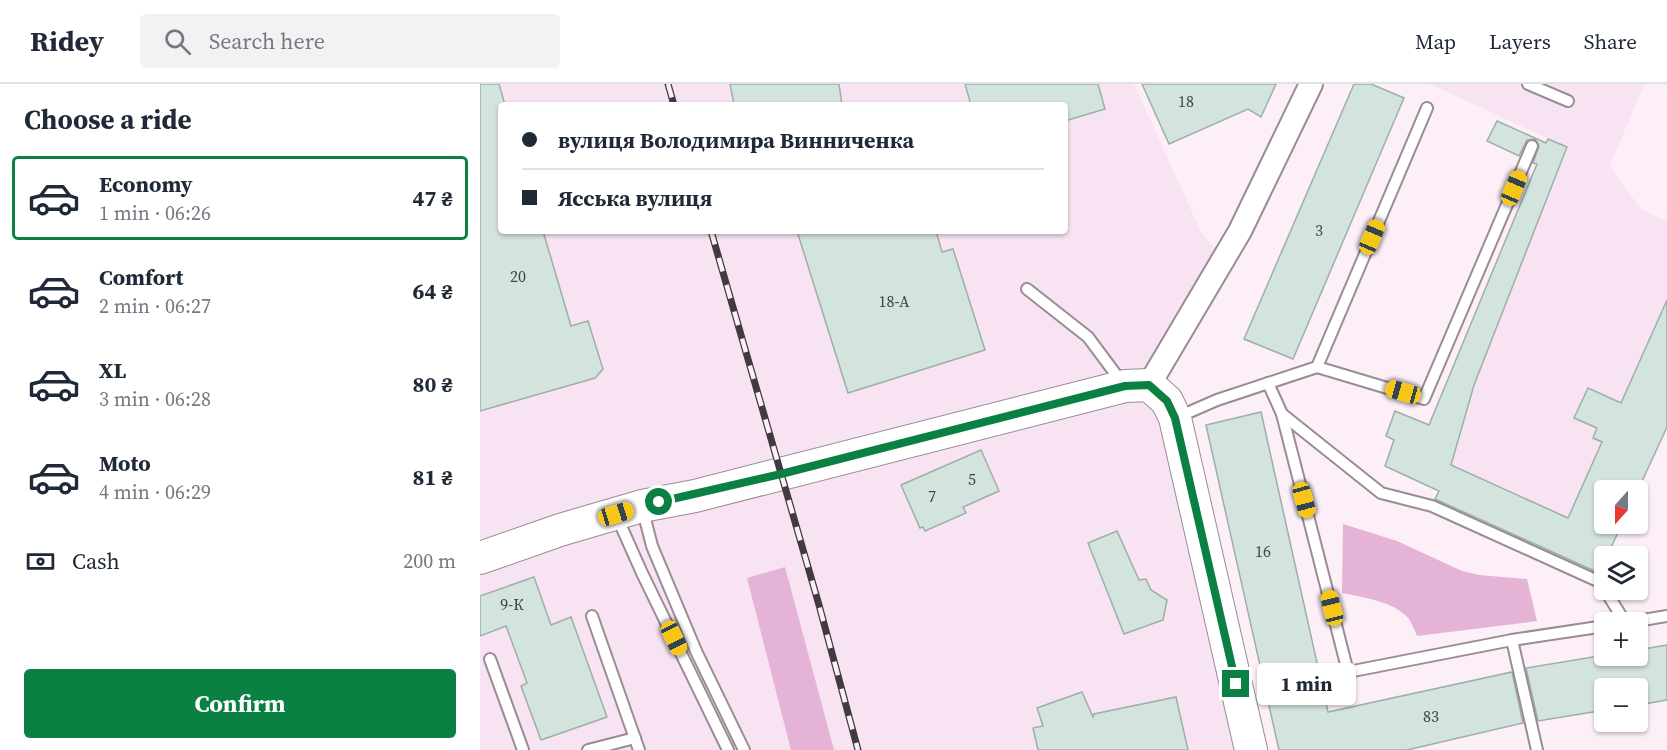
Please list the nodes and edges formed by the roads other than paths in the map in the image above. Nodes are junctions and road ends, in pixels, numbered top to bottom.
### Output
1 (1311, 84) edge
2 (1528, 84) edge
3 (1568, 101) dead end
4 (1427, 108) dead end
5 (1532, 146) dead end
6 (1027, 289) dead end
7 (1317, 368) junction
8 (1268, 383) junction
9 (1137, 386) junction
10 (1282, 414) junction
11 (1175, 418) junction
12 (629, 510) junction
13 (480, 558) edge
14 (1619, 612) edge
15 (592, 616) dead end
16 (1667, 616) edge
17 (1648, 619) edge
18 (1594, 628) edge
19 (1512, 640) junction
20 (490, 659) dead end
21 (635, 738) junction
22 (523, 750) edge
23 (588, 750) edge
24 (639, 750) edge
25 (728, 750) edge
26 (744, 750) edge
27 (1251, 750) edge
28 (1538, 750) edge

1 - 9 street
2 - 3 lane
4 - 7 lane
5 - 7 lane
6 - 9 lane
7 - 8 lane
8 - 10 lane
8 - 11 lane
9 - 11 main road
9 - 12 main road
10 - 14 lane
10 - 19 lane
11 - 27 main road
12 - 13 main road
12 - 25 lane
12 - 26 lane
15 - 21 lane
16 - 17 lane
18 - 19 lane
19 - 28 lane
20 - 22 lane
21 - 23 lane
21 - 24 lane

